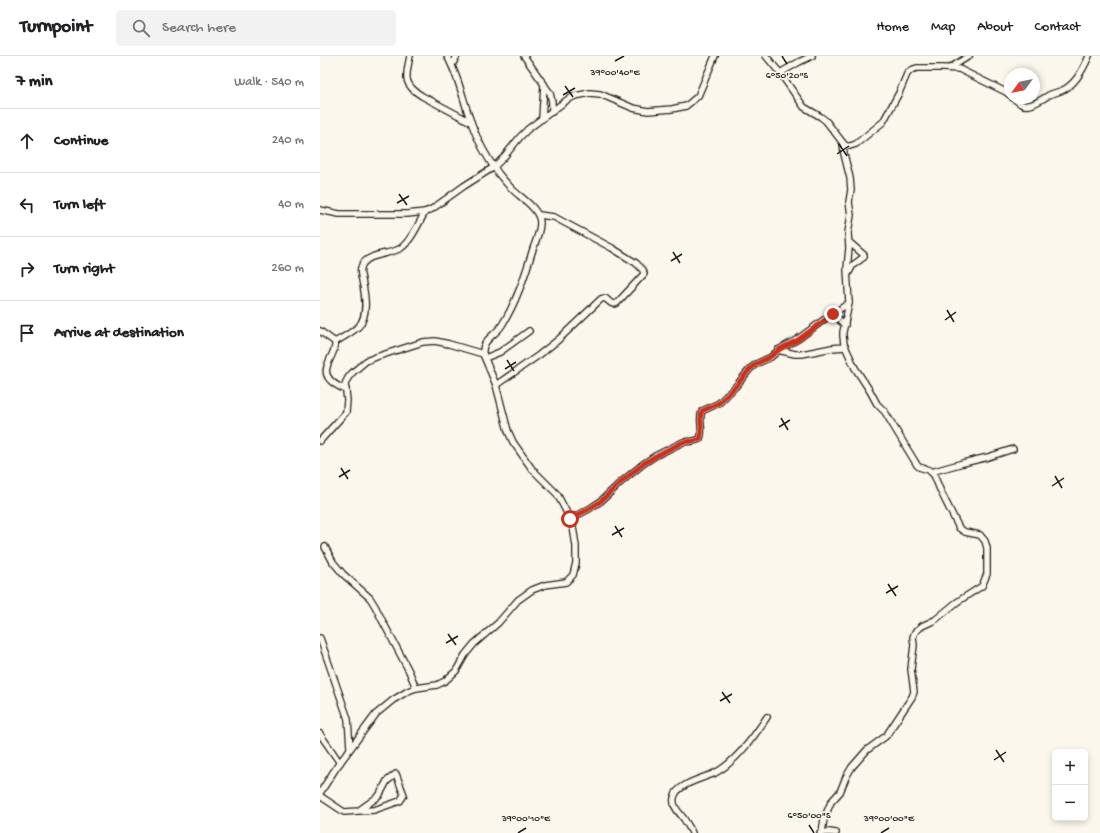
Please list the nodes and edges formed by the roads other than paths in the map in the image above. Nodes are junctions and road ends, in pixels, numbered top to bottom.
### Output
1 (410, 56) edge
2 (448, 56) edge
3 (457, 56) edge
4 (524, 56) edge
5 (716, 56) edge
6 (766, 56) edge
7 (812, 56) edge
8 (969, 56) edge
9 (1089, 56) edge
10 (452, 65) junction
11 (950, 68) junction
12 (780, 73) junction
13 (544, 83) junction
14 (1004, 91) edge
15 (1040, 100) edge
16 (552, 112) junction
17 (542, 119) junction
18 (471, 122) junction
19 (843, 143) junction
20 (851, 146) junction
21 (844, 153) junction
22 (494, 167) junction
23 (320, 210) edge
24 (425, 212) junction
25 (539, 215) junction
26 (849, 242) junction
27 (848, 274) junction
28 (849, 303) junction
29 (833, 314) junction
30 (845, 325) junction
31 (320, 331) edge
32 (529, 331) dead end
33 (335, 342) junction
34 (845, 347) junction
35 (778, 350) junction
36 (484, 356) junction
37 (496, 385) junction
38 (346, 390) junction
39 (320, 441) edge
40 (1012, 449) dead end
41 (931, 472) junction
42 (570, 519) junction
43 (325, 547) dead end
44 (320, 638) edge
45 (416, 688) junction
46 (768, 717) dead end
47 (320, 734) edge
48 (350, 748) junction
49 (340, 763) junction
50 (320, 794) edge
51 (358, 811) junction
52 (821, 832) edge
53 (692, 833) edge
54 (836, 833) edge

1 - 18 street
2 - 10 street
3 - 10 street
4 - 13 street
5 - 16 street
6 - 12 street
7 - 12 street
8 - 11 street
9 - 15 street
10 - 18 street
11 - 14 street
11 - 20 street
12 - 19 street
13 - 16 street
13 - 17 street
16 - 17 street
17 - 22 street
18 - 22 street
19 - 20 street
19 - 21 street
20 - 21 street
21 - 26 street
22 - 24 street
22 - 25 street
23 - 24 street
24 - 33 street
25 - 36 street
25 - 37 street
26 - 27 street
26 - 27 street
27 - 28 street
28 - 29 street
28 - 30 street
29 - 30 street
29 - 35 street
30 - 34 street
31 - 33 street
32 - 36 street
33 - 38 street
34 - 35 street
34 - 41 street
35 - 42 street
36 - 37 street
36 - 38 street
37 - 42 street
38 - 39 street
40 - 41 street
41 - 52 street
42 - 45 street
43 - 45 street
44 - 48 street
45 - 48 street
46 - 53 street
47 - 49 street
48 - 49 street
49 - 50 street
50 - 51 street
51 - 51 street
52 - 54 street

